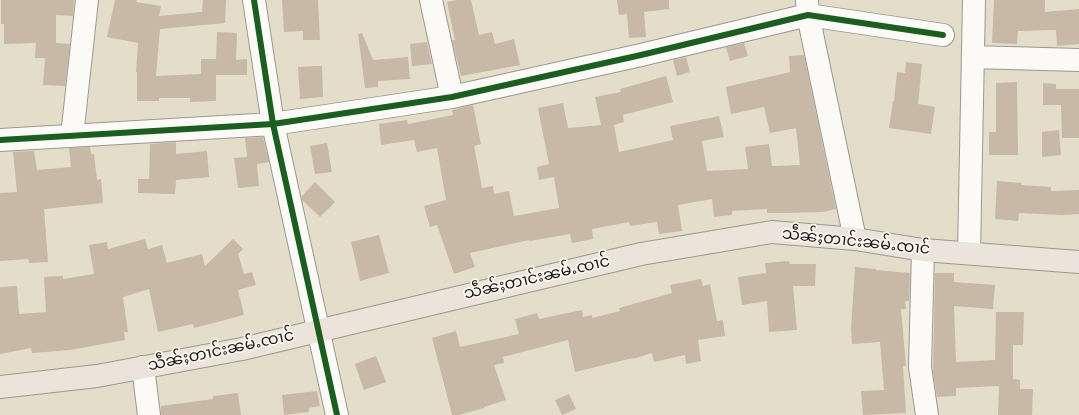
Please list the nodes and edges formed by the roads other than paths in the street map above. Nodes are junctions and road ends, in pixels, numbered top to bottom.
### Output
1 (87, 0) edge
2 (254, 0) edge
3 (431, 0) edge
4 (974, 0) edge
5 (807, 7) edge
6 (943, 35) dead end
7 (973, 57) junction
8 (1079, 60) edge
9 (452, 97) junction
10 (273, 124) junction
11 (72, 136) junction
12 (0, 140) edge
13 (855, 239) junction
14 (923, 250) junction
15 (969, 253) junction
16 (1079, 262) edge
17 (318, 330) junction
18 (143, 367) junction
19 (0, 387) edge
20 (149, 415) edge
21 (337, 415) edge
22 (927, 415) edge

1 - 11 street
2 - 10 street
3 - 9 street
4 - 7 street
5 - 6 street
5 - 9 street
5 - 13 street
7 - 8 street
7 - 15 street
9 - 10 street
10 - 11 street
10 - 17 street
11 - 12 street
13 - 14 highway, သဵၼ်ႈတၢင်းၼမ်ႉၸၢင်
13 - 17 highway, သဵၼ်ႈတၢင်းၼမ်ႉၸၢင်
14 - 15 highway, သဵၼ်ႈတၢင်းၼမ်ႉၸၢင်
14 - 22 street
15 - 16 highway, သဵၼ်ႈတၢင်းၼမ်ႉၸၢင်
17 - 18 highway, သဵၼ်ႈတၢင်းၼမ်ႉၸၢင်
17 - 21 street
18 - 19 highway, သဵၼ်ႈတၢင်းၼမ်ႉၸၢင်
18 - 20 street

